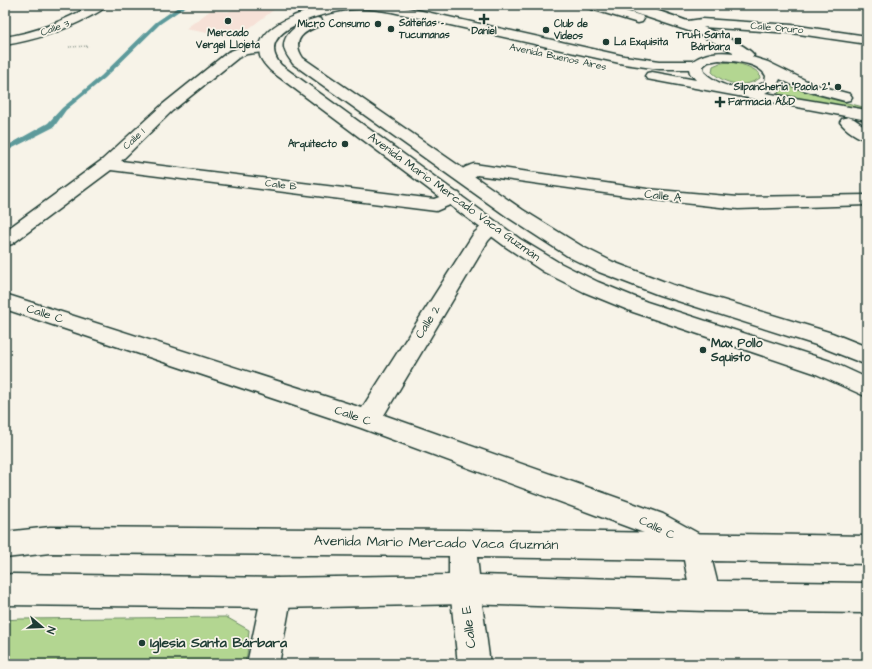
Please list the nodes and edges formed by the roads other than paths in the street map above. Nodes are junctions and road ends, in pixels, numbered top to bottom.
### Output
1 (101, 5) edge
2 (592, 5) edge
3 (623, 5) edge
4 (347, 9) edge
5 (686, 25) junction
6 (867, 40) edge
7 (5, 41) edge
8 (266, 48) junction
9 (702, 54) junction
10 (761, 64) junction
11 (722, 89) junction
12 (739, 92) junction
13 (867, 103) edge
14 (867, 115) edge
15 (848, 122) dead end
16 (867, 135) edge
17 (108, 164) junction
18 (463, 176) junction
19 (453, 197) junction
20 (867, 200) edge
21 (516, 214) junction
22 (492, 227) junction
23 (5, 240) edge
24 (5, 301) edge
25 (867, 356) edge
26 (867, 388) edge
27 (368, 420) junction
28 (462, 543) junction
29 (5, 545) edge
30 (695, 547) junction
31 (867, 550) edge
32 (465, 589) junction
33 (5, 590) edge
34 (277, 593) junction
35 (706, 596) junction
36 (867, 598) edge
37 (263, 664) edge
38 (474, 664) edge

1 - 7 main road, Calle 3
2 - 9 main road
3 - 5 main road
4 - 8 main road
4 - 9 main road, Avenida Buenos Aires
4 - 11 main road, Avenida Buenos Aires
4 - 18 main road, Avenida Mario Mercado Vaca Guzmán
5 - 6 main road, Calle Oruro
5 - 10 main road
8 - 17 main road, Calle 1
8 - 19 main road, Avenida Mario Mercado Vaca Guzmán
9 - 10 main road, Avenida Buenos Aires
9 - 11 main road
10 - 12 main road
10 - 13 main road
11 - 12 main road, Avenida Buenos Aires
12 - 14 main road
15 - 16 main road
17 - 19 main road, Calle B
17 - 23 main road, Calle 1
18 - 20 main road, Calle A
18 - 21 main road, Avenida Mario Mercado Vaca Guzmán
19 - 22 main road, Avenida Mario Mercado Vaca Guzmán
21 - 22 main road, Calle 2
21 - 25 main road, Avenida Mario Mercado Vaca Guzmán
22 - 26 main road, Avenida Mario Mercado Vaca Guzmán
22 - 27 main road, Calle 2
24 - 27 main road, Calle C
27 - 30 main road, Calle C
28 - 29 main road, Avenida Mario Mercado Vaca Guzmán
28 - 30 main road, Avenida Mario Mercado Vaca Guzmán
28 - 32 main road, Calle E
30 - 31 main road, Avenida Mario Mercado Vaca Guzmán
30 - 35 main road
32 - 34 main road
32 - 35 main road
32 - 38 main road, Calle E
33 - 34 main road
34 - 37 main road
35 - 36 main road

